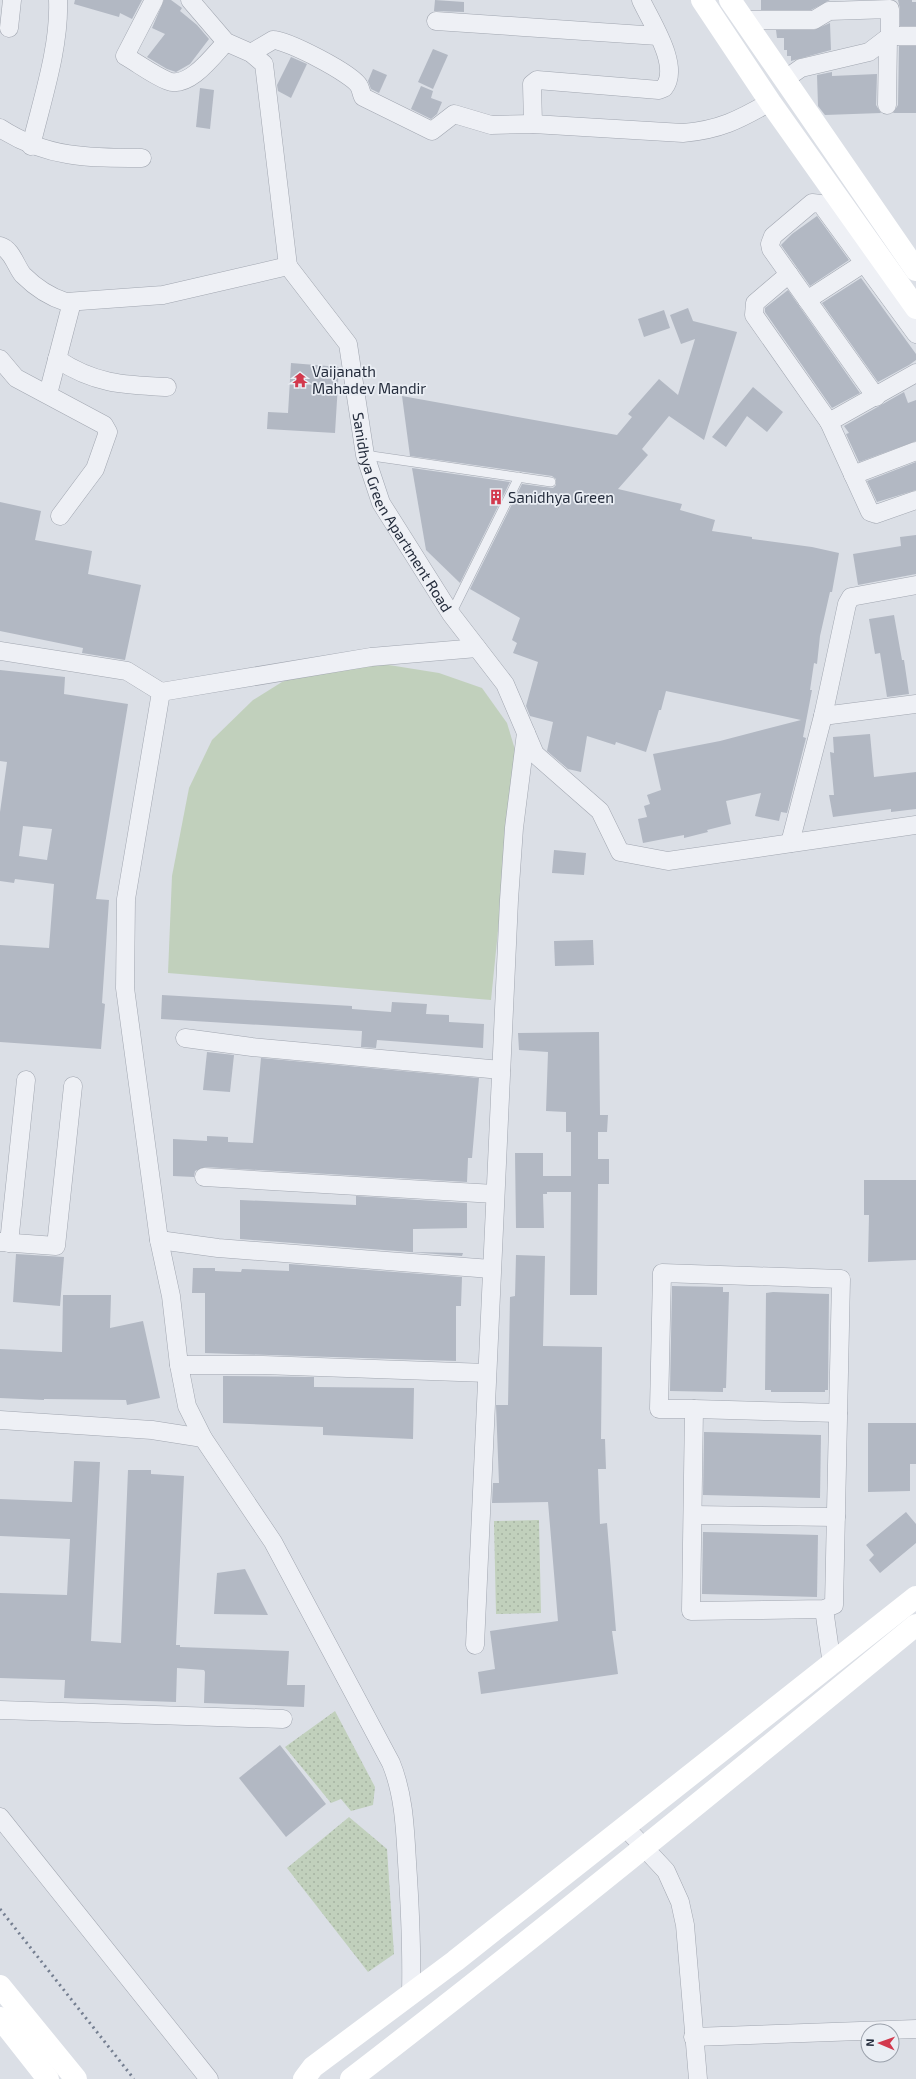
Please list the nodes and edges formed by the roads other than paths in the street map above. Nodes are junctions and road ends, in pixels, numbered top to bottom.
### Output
1 (12, 0) edge
2 (58, 0) edge
3 (154, 0) edge
4 (190, 0) edge
5 (641, 0) edge
6 (702, 0) edge
7 (730, 0) edge
8 (890, 4) edge
9 (821, 8) edge
10 (743, 20) junction
11 (436, 21) dead end
12 (9, 28) dead end
13 (658, 36) junction
14 (916, 36) edge
15 (889, 37) junction
16 (226, 42) junction
17 (251, 53) junction
18 (784, 80) junction
19 (767, 98) junction
20 (887, 105) dead end
21 (533, 124) junction
22 (0, 128) edge
23 (31, 146) junction
24 (142, 158) dead end
25 (0, 246) edge
26 (864, 263) junction
27 (288, 266) junction
28 (916, 270) edge
29 (789, 274) junction
30 (807, 300) junction
31 (72, 302) junction
32 (916, 308) edge
33 (916, 334) edge
34 (0, 359) edge
35 (57, 359) junction
36 (916, 373) edge
37 (167, 387) dead end
38 (48, 394) junction
39 (876, 397) junction
40 (829, 422) junction
41 (916, 451) edge
42 (365, 455) junction
43 (853, 475) junction
44 (519, 477) junction
45 (551, 482) dead end
46 (916, 500) edge
47 (60, 516) dead end
48 (916, 585) edge
49 (451, 614) junction
50 (477, 648) junction
51 (0, 651) edge
52 (161, 692) junction
53 (916, 704) edge
54 (823, 716) junction
55 (526, 732) junction
56 (916, 825) edge
57 (790, 843) junction
58 (185, 1038) dead end
59 (501, 1070) junction
60 (26, 1080) dead end
61 (73, 1086) dead end
62 (204, 1177) dead end
63 (495, 1194) junction
64 (159, 1240) junction
65 (4, 1243) edge
66 (491, 1269) junction
67 (179, 1364) junction
68 (486, 1373) junction
69 (694, 1409) junction
70 (838, 1412) junction
71 (0, 1420) edge
72 (203, 1438) junction
73 (692, 1515) junction
74 (836, 1517) junction
75 (916, 1596) edge
76 (824, 1609) junction
77 (916, 1625) edge
78 (475, 1644) dead end
79 (832, 1665) junction
80 (0, 1710) edge
81 (283, 1719) dead end
82 (0, 1817) edge
83 (625, 1827) junction
84 (644, 1848) junction
85 (455, 1961) junction
86 (474, 1984) junction
87 (0, 1986) edge
88 (411, 1994) junction
89 (0, 2018) edge
90 (916, 2029) edge
91 (693, 2037) junction
92 (48, 2079) edge
93 (76, 2079) edge
94 (209, 2079) edge
95 (304, 2079) edge
96 (351, 2079) edge
97 (698, 2079) edge

1 - 12 street
2 - 23 street
3 - 16 street
4 - 16 street
5 - 13 street
6 - 19 street
7 - 10 street
8 - 9 street
8 - 15 street
9 - 10 street
10 - 18 street
11 - 13 street
13 - 21 street
14 - 15 street
15 - 18 street
15 - 20 street
16 - 17 street
17 - 21 street
17 - 27 street
18 - 19 street
18 - 28 street
19 - 21 street
19 - 32 street
22 - 23 street
23 - 24 street
25 - 31 street
26 - 29 street
26 - 30 street
26 - 33 street
27 - 31 street
27 - 42 street, Sanidhya Green Apartment Road
29 - 30 street
29 - 40 street
30 - 39 street
31 - 35 street
34 - 38 street
35 - 37 street
35 - 38 street
36 - 39 street
38 - 47 street
39 - 40 street
40 - 43 street
41 - 43 street
42 - 44 lane
42 - 49 street, Sanidhya Green Apartment Road
43 - 46 street
44 - 45 lane
44 - 49 lane
48 - 54 street
49 - 50 street, Sanidhya Green Apartment Road
50 - 52 street
50 - 55 street, Sanidhya Green Apartment Road
51 - 52 street
52 - 64 street
53 - 54 street
54 - 57 street
55 - 57 street, Sanidhya Green Apartment Road
55 - 59 street
56 - 57 street
58 - 59 street
59 - 63 street
60 - 65 street
61 - 65 street
62 - 63 street
63 - 66 street
64 - 66 street
64 - 67 street
66 - 68 street
67 - 68 street
67 - 72 street
68 - 78 street
69 - 70 street
69 - 70 street
69 - 73 street
70 - 74 street
71 - 72 street
72 - 88 street
73 - 74 street
73 - 76 street
74 - 76 street
75 - 79 street
76 - 79 street
77 - 84 street
79 - 83 street
80 - 81 street
82 - 94 street
83 - 84 street
83 - 85 street
84 - 86 street
84 - 91 street
85 - 86 street
85 - 88 street
86 - 96 street
87 - 93 street
88 - 95 street
89 - 92 street
90 - 91 street
91 - 97 street

